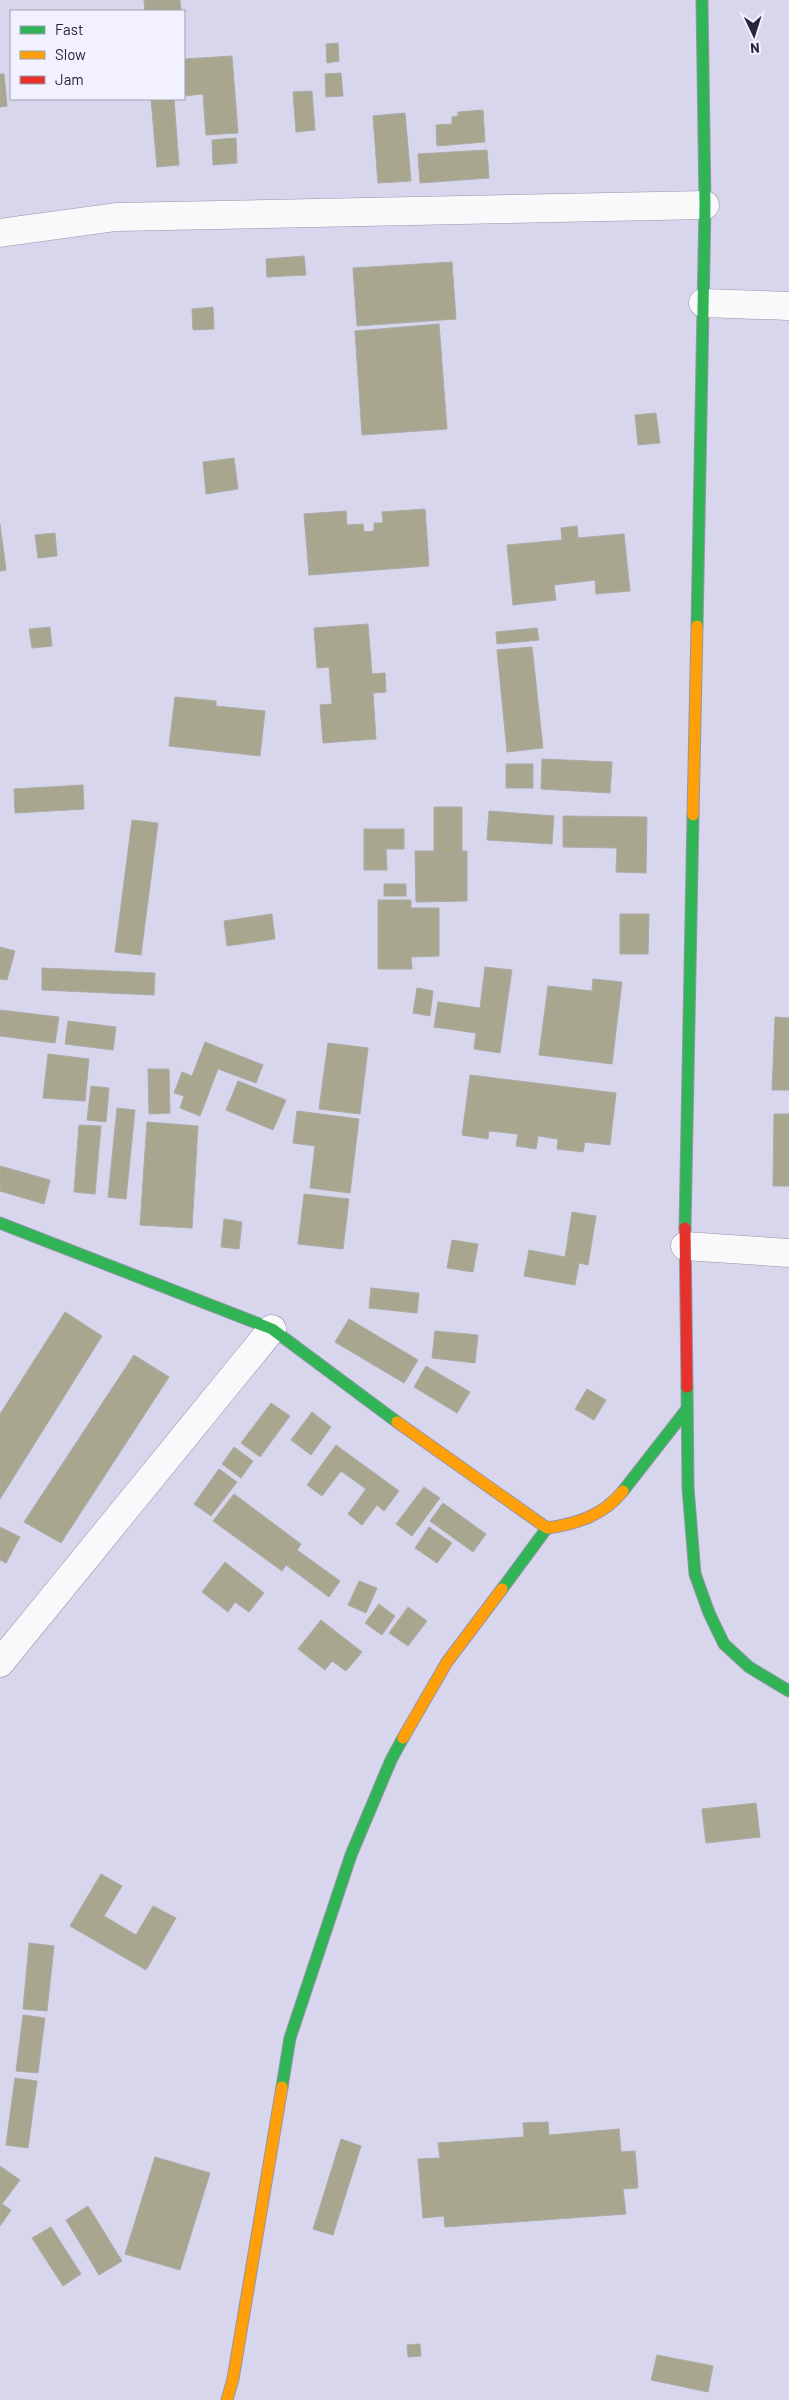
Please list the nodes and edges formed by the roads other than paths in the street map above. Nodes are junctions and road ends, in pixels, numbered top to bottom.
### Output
1 (702, 0) edge
2 (705, 205) junction
3 (0, 233) edge
4 (703, 303) junction
5 (789, 306) edge
6 (0, 1223) edge
7 (685, 1246) junction
8 (789, 1253) edge
9 (272, 1329) junction
10 (686, 1409) junction
11 (547, 1528) junction
12 (0, 1663) edge
13 (789, 1691) edge
14 (227, 2400) edge

1 - 2 street
2 - 3 street
2 - 4 street
4 - 5 street
4 - 7 street
6 - 9 street
7 - 8 street
7 - 10 street
9 - 11 street
9 - 12 street
10 - 11 street
10 - 13 street
11 - 14 street

